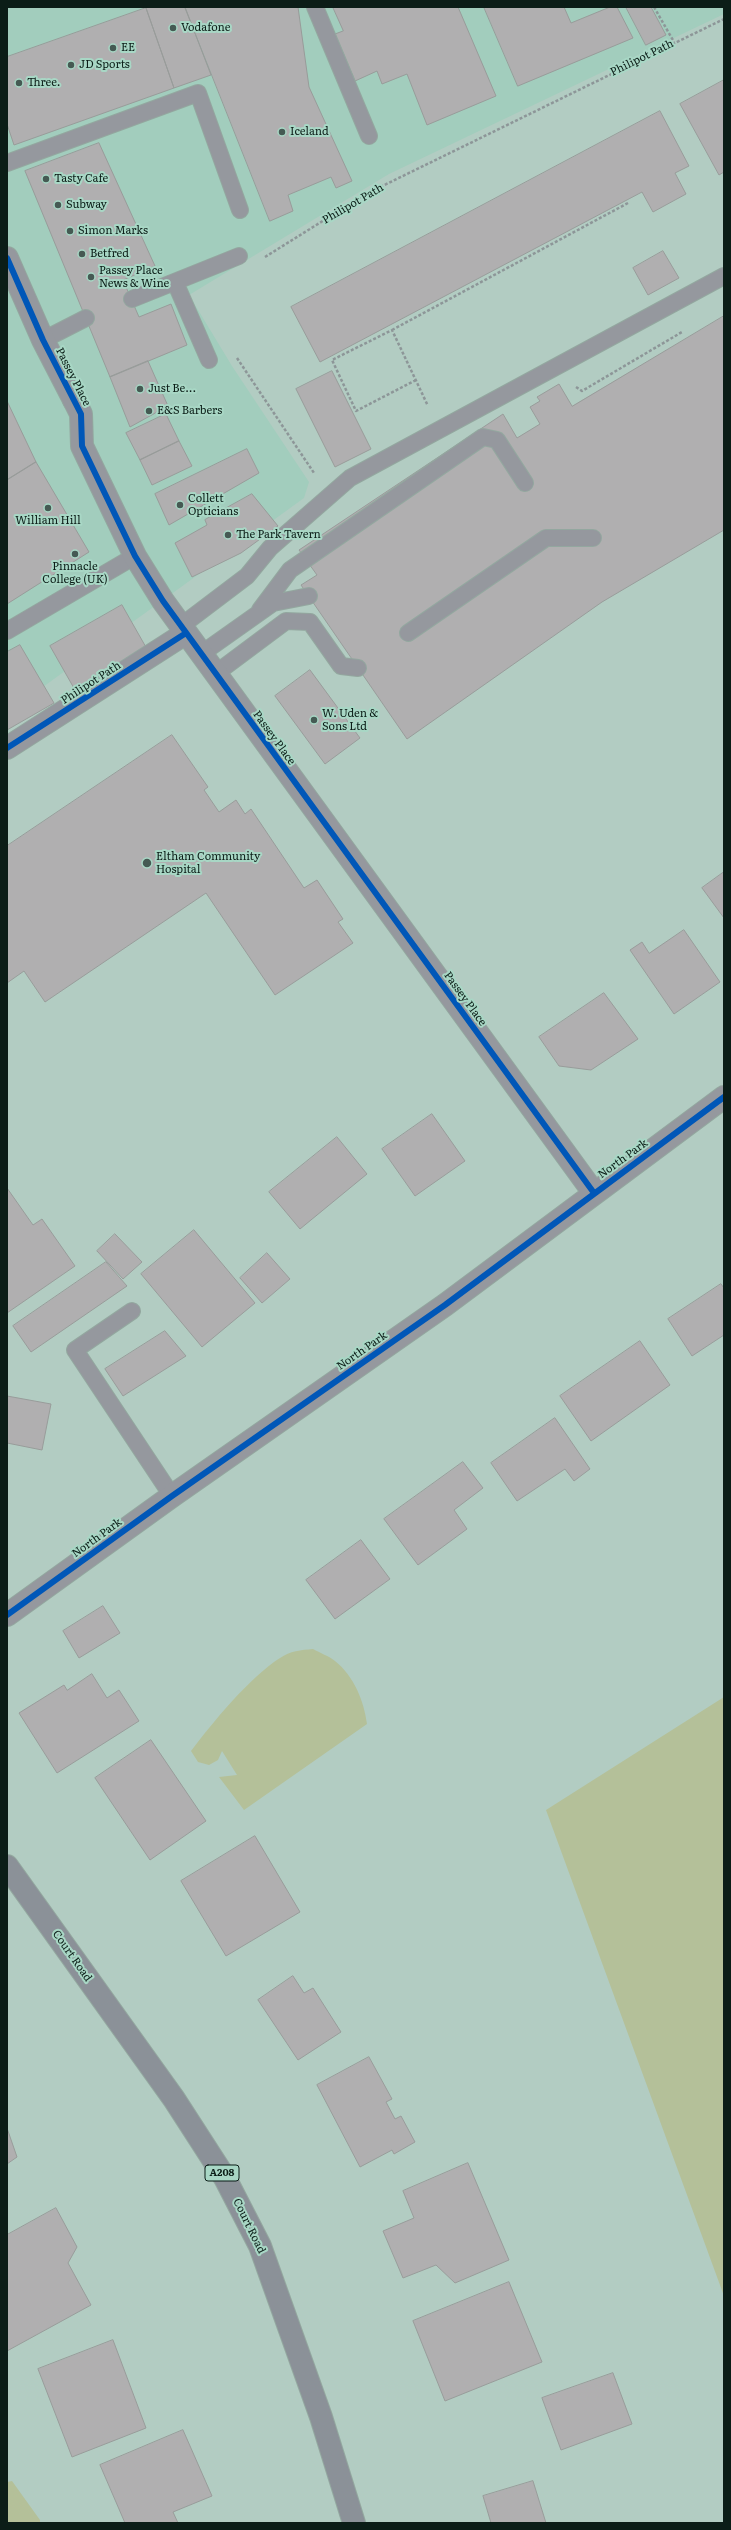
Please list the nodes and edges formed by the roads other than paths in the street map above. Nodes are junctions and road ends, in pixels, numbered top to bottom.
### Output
1 (315, 7) edge
2 (369, 136) dead end
3 (7, 163) edge
4 (240, 210) dead end
5 (239, 256) dead end
6 (7, 258) edge
7 (724, 276) edge
8 (175, 282) junction
9 (132, 299) dead end
10 (86, 318) dead end
11 (43, 340) junction
12 (209, 360) dead end
13 (525, 483) dead end
14 (593, 538) dead end
15 (135, 556) junction
16 (309, 596) dead end
17 (260, 610) junction
18 (183, 629) junction
19 (7, 631) edge
20 (408, 633) dead end
21 (201, 654) junction
22 (358, 668) dead end
23 (215, 674) junction
24 (7, 748) edge
25 (724, 1097) edge
26 (594, 1192) junction
27 (132, 1311) dead end
28 (172, 1496) junction
29 (7, 1615) edge
30 (7, 1866) edge
31 (354, 2523) edge

1 - 2 lane
3 - 4 lane
5 - 8 lane
6 - 11 street, Passey Place
7 - 18 lane
8 - 9 lane
8 - 12 lane
10 - 11 lane
11 - 15 street, Passey Place
13 - 17 lane
14 - 20 lane
15 - 18 street, Passey Place
15 - 19 lane
16 - 17 lane
17 - 21 lane
18 - 21 street, Passey Place
18 - 24 street, Philipot Path
21 - 23 street, Passey Place
22 - 23 lane
23 - 26 street, Passey Place
25 - 26 street, North Park
26 - 28 street, North Park
27 - 28 lane
28 - 29 street, North Park
30 - 31 main road, Court Road / A208

